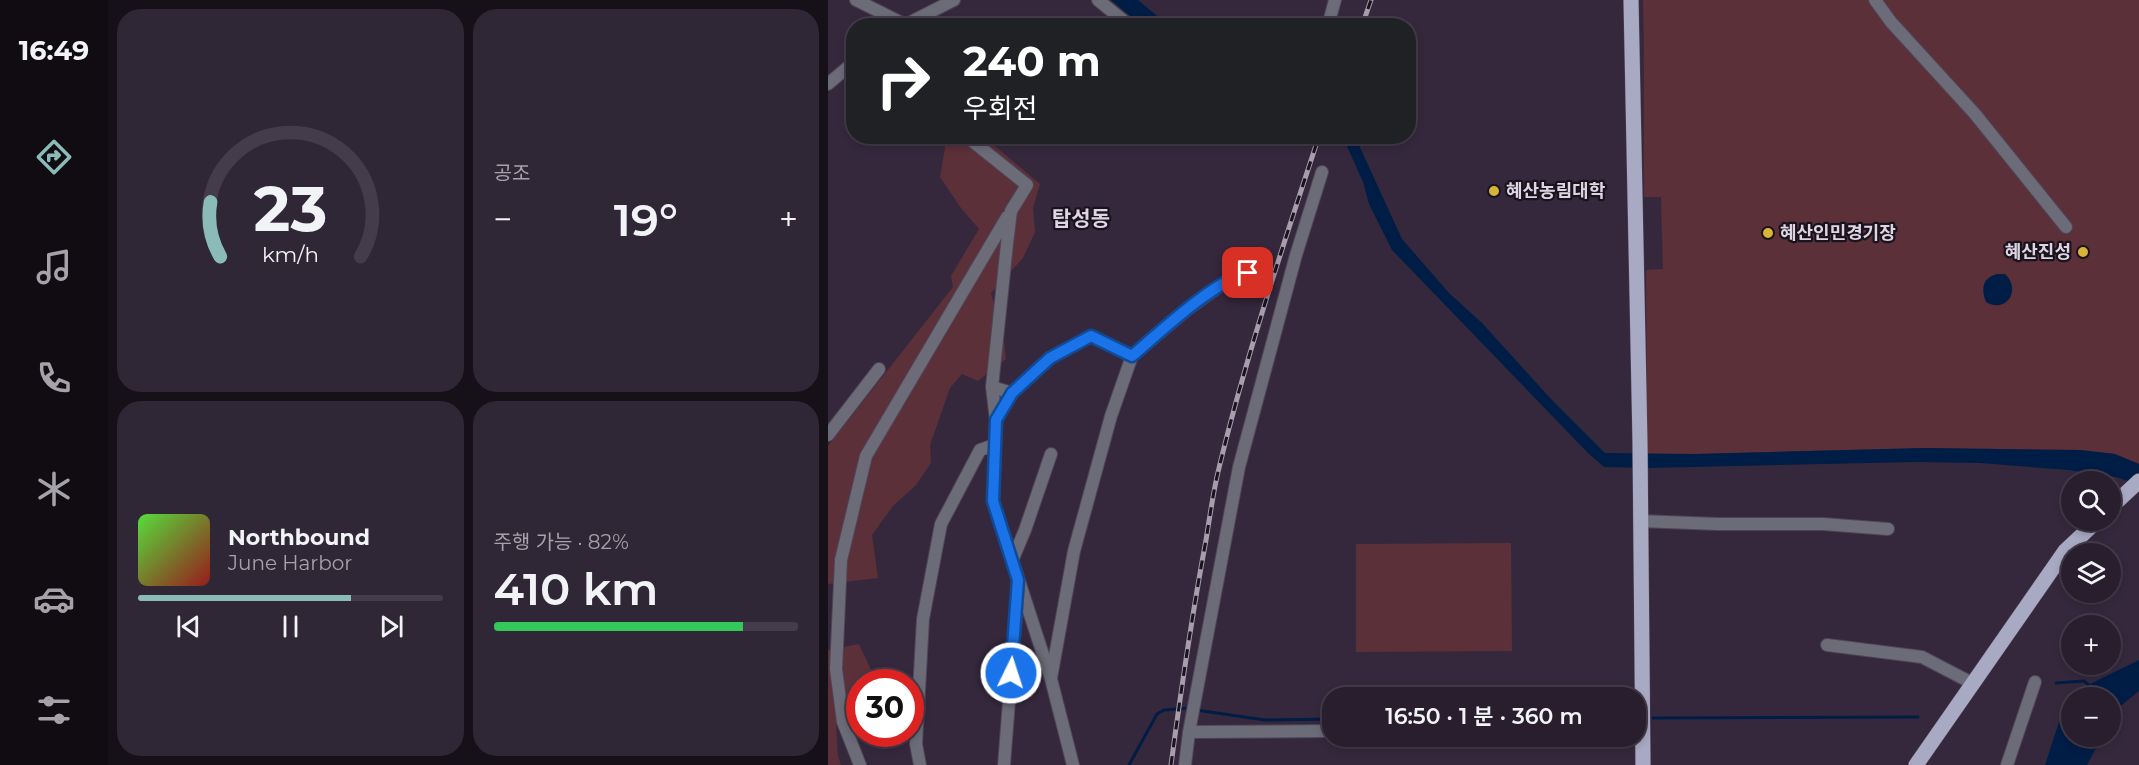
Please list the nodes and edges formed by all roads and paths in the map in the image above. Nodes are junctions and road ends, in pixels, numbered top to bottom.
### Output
1 (856, 0) edge
2 (954, 0) edge
3 (1098, 0) edge
4 (1335, 0) edge
5 (1631, 0) edge
6 (1875, 0) edge
7 (890, 18) edge
8 (917, 18) edge
9 (1120, 18) edge
10 (1330, 18) edge
11 (846, 69) edge
12 (828, 84) edge
13 (976, 144) edge
14 (1322, 172) dead end
15 (1011, 211) junction
16 (2067, 227) dead end
17 (1260, 270) dead end
18 (1132, 356) junction
19 (879, 369) dead end
20 (992, 387) junction
21 (1012, 393) junction
22 (996, 420) junction
23 (828, 435) edge
24 (994, 445) junction
25 (1051, 454) dead end
26 (2136, 484) edge
27 (2121, 498) edge
28 (1640, 521) junction
29 (1888, 529) dead end
30 (2086, 531) edge
31 (1012, 561) junction
32 (1018, 580) junction
33 (1827, 645) dead end
34 (1051, 679) junction
35 (2035, 682) dead end
36 (1972, 683) junction
37 (1638, 687) edge
38 (1322, 731) edge
39 (1189, 732) junction
40 (1640, 747) edge
41 (860, 765) edge
42 (920, 765) edge
43 (1004, 765) edge
44 (1073, 765) edge
45 (1185, 765) edge
46 (1643, 765) edge
47 (1916, 765) edge
48 (2007, 765) edge

1 - 7 street
2 - 8 street
3 - 9 street
4 - 10 street
5 - 28 main road
6 - 16 street
11 - 12 street
13 - 15 street
14 - 39 street
15 - 20 street
15 - 41 street
17 - 18 street
18 - 21 street
18 - 34 street
19 - 23 street
20 - 21 street
20 - 22 street
21 - 22 street
22 - 24 street
24 - 31 street
24 - 42 street
25 - 31 street
26 - 27 main road
28 - 29 street
28 - 37 main road
30 - 36 main road
31 - 32 street
32 - 34 street
32 - 43 street
33 - 36 street
34 - 44 street
35 - 48 street
36 - 47 main road
38 - 39 street
39 - 45 street
40 - 46 main road

